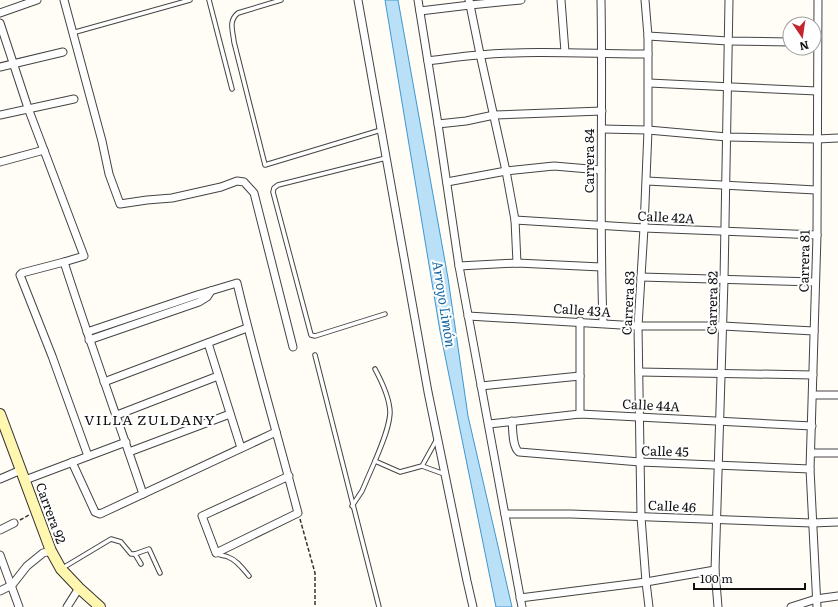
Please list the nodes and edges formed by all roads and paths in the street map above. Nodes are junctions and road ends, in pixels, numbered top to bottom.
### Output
1 (37, 0) edge
2 (64, 0) edge
3 (190, 0) edge
4 (208, 0) edge
5 (281, 0) edge
6 (358, 0) edge
7 (418, 0) edge
8 (521, 0) edge
9 (561, 0) edge
10 (601, 0) edge
11 (645, 0) edge
12 (729, 0) edge
13 (818, 0) edge
14 (470, 2) edge
15 (420, 11) junction
16 (0, 13) edge
17 (817, 16) edge
18 (0, 23) edge
19 (72, 33) junction
20 (648, 36) junction
21 (728, 41) junction
22 (782, 42) edge
23 (63, 52) dead end
24 (565, 52) junction
25 (480, 54) junction
26 (602, 54) junction
27 (648, 54) junction
28 (816, 56) edge
29 (428, 61) junction
30 (12, 64) junction
31 (0, 67) edge
32 (649, 83) junction
33 (727, 86) junction
34 (232, 89) dead end
35 (817, 91) junction
36 (74, 99) dead end
37 (28, 108) junction
38 (602, 110) junction
39 (0, 115) edge
40 (494, 115) junction
41 (438, 124) junction
42 (602, 128) junction
43 (381, 130) junction
44 (648, 130) junction
45 (727, 137) junction
46 (838, 138) edge
47 (817, 139) junction
48 (44, 150) junction
49 (386, 158) junction
50 (0, 162) edge
51 (601, 170) junction
52 (506, 171) junction
53 (647, 181) junction
54 (447, 182) junction
55 (726, 186) junction
56 (816, 190) junction
57 (515, 220) junction
58 (601, 225) junction
59 (644, 228) junction
60 (725, 232) junction
61 (816, 235) junction
62 (64, 262) junction
63 (517, 263) junction
64 (459, 266) junction
65 (601, 267) junction
66 (641, 277) junction
67 (724, 280) junction
68 (815, 282) junction
69 (211, 291) junction
70 (385, 314) dead end
71 (468, 316) junction
72 (580, 321) junction
73 (603, 323) junction
74 (638, 326) junction
75 (723, 326) junction
76 (247, 328) junction
77 (814, 331) junction
78 (87, 332) junction
79 (90, 340) junction
80 (208, 343) junction
81 (294, 347) dead end
82 (316, 355) dead end
83 (375, 369) dead end
84 (639, 372) junction
85 (722, 374) junction
86 (813, 375) junction
87 (218, 376) junction
88 (580, 376) junction
89 (104, 382) junction
90 (481, 386) junction
91 (838, 394) edge
92 (813, 395) junction
93 (0, 414) edge
94 (230, 414) junction
95 (580, 414) junction
96 (117, 415) junction
97 (639, 416) junction
98 (721, 420) junction
99 (512, 421) junction
100 (489, 424) junction
101 (812, 426) junction
102 (276, 432) junction
103 (438, 438) junction
104 (126, 442) junction
105 (241, 448) junction
106 (129, 452) junction
107 (811, 453) junction
108 (838, 453) edge
109 (88, 456) junction
110 (375, 460) junction
111 (72, 462) junction
112 (640, 462) junction
113 (719, 464) junction
114 (422, 466) junction
115 (810, 469) junction
116 (445, 474) junction
117 (23, 475) junction
118 (288, 476) junction
119 (0, 479) edge
120 (143, 494) junction
121 (352, 506) junction
122 (36, 512) junction
123 (298, 513) junction
124 (504, 514) junction
125 (641, 517) junction
126 (717, 520) junction
127 (838, 522) edge
128 (14, 523) joint
129 (812, 523) junction
130 (0, 530) edge
131 (51, 551) junction
132 (216, 553) junction
133 (135, 554) junction
134 (0, 555) edge
135 (141, 564) dead end
136 (61, 569) junction
137 (716, 570) junction
138 (160, 573) dead end
139 (249, 576) dead end
140 (646, 582) junction
141 (12, 585) junction
142 (79, 588) junction
143 (0, 591) edge
144 (838, 596) edge
145 (520, 598) junction
146 (816, 599) junction
147 (19, 607) edge
148 (67, 607) edge
149 (100, 607) edge
150 (315, 607) edge
151 (379, 607) edge
152 (473, 607) edge
153 (522, 607) edge
154 (649, 607) edge
155 (718, 607) edge
156 (791, 607) edge
157 (817, 607) edge

1 - 16 street
2 - 19 street
3 - 19 lane
4 - 34 lane
5 - 43 lane
6 - 43 street
7 - 15 street
8 - 14 street
9 - 24 street
10 - 26 street, Carrera 84
11 - 20 street, Carrera 83
12 - 21 street, Carrera 82
13 - 17 street, Carrera 81
14 - 15 street
14 - 25 street
15 - 29 street
18 - 30 street
19 - 81 street
20 - 21 street
20 - 27 street, Carrera 83
21 - 22 street
21 - 33 street, Carrera 82
23 - 30 street
24 - 25 street
24 - 26 street
25 - 29 street
25 - 40 street
26 - 27 street
26 - 38 street, Carrera 84
27 - 32 street, Carrera 83
28 - 35 street, Carrera 81
29 - 41 street
30 - 31 street
30 - 37 street
32 - 33 street
32 - 44 street, Carrera 83
33 - 35 street
33 - 45 street, Carrera 82
35 - 47 street, Carrera 81
36 - 37 street
37 - 39 street
37 - 48 street
38 - 40 street
38 - 42 street, Carrera 84
40 - 41 street
40 - 52 street
41 - 54 street
42 - 44 street
42 - 51 street, Carrera 84
43 - 49 street
44 - 45 street
44 - 53 street, Carrera 83
45 - 47 street
45 - 55 street, Carrera 82
46 - 47 street
47 - 56 street, Carrera 81
48 - 50 street
48 - 62 street
49 - 70 lane
49 - 103 street
51 - 52 street
51 - 58 street, Carrera 84
52 - 54 street
52 - 57 street
53 - 55 street
53 - 59 street, Carrera 83
54 - 64 street
55 - 56 street
55 - 60 street, Carrera 82
56 - 61 street, Carrera 81
57 - 58 street, Calle 42A
57 - 63 street
58 - 59 street, Calle 42A
58 - 65 street, Carrera 84
59 - 60 street, Calle 42A
59 - 66 street, Carrera 83
60 - 61 street, Calle 42A
60 - 67 street, Carrera 82
61 - 68 street, Carrera 81
62 - 78 street
62 - 109 street
63 - 64 street
63 - 65 street
64 - 71 street
65 - 73 street, Carrera 84
66 - 67 street
66 - 74 street, Carrera 83
67 - 68 street
67 - 75 street, Carrera 82
68 - 77 street, Carrera 81
69 - 76 street
69 - 78 street
69 - 79 street
71 - 72 street, Calle 43A
71 - 90 street
72 - 73 street, Calle 43A
72 - 88 street
73 - 74 street, Calle 43A
74 - 75 street, Calle 43A
74 - 84 street, Carrera 83
75 - 77 street, Calle 43A
75 - 85 street, Carrera 82
76 - 80 street
76 - 102 street
77 - 86 street, Carrera 81
78 - 79 street
79 - 89 street
80 - 87 street
80 - 89 street
82 - 121 lane
83 - 110 lane
84 - 85 street
84 - 97 street, Carrera 83
85 - 86 street
85 - 98 street, Carrera 82
86 - 92 street, Carrera 81
87 - 94 street
87 - 96 street
88 - 90 street
88 - 95 street
89 - 96 street
90 - 100 street
91 - 92 street
92 - 101 street, Carrera 81
93 - 117 street, Carrera 92
94 - 105 street
94 - 106 street
95 - 97 street, Calle 44A
95 - 99 street, Calle 44A
96 - 104 street
97 - 98 street, Calle 44A
97 - 112 street, Carrera 83
98 - 101 street, Calle 44A
98 - 113 street, Carrera 82
99 - 100 street, Calle 44A
99 - 112 street, Calle 45
100 - 124 street
101 - 107 street, Carrera 81
102 - 105 street
102 - 118 street
103 - 114 lane
103 - 116 street
104 - 106 street
104 - 109 street
105 - 120 street
106 - 120 street
107 - 108 street
107 - 115 street, Carrera 81
109 - 111 street
110 - 114 lane
110 - 121 lane
111 - 117 street
111 - 120 street
112 - 113 street, Calle 45
112 - 125 street, Carrera 83
113 - 115 street, Calle 45
113 - 126 street, Carrera 82
114 - 116 lane
115 - 129 street, Carrera 81
116 - 152 street
117 - 119 street
117 - 122 street, Carrera 92
118 - 123 street
118 - 132 street
121 - 151 lane
122 - 128 path
122 - 131 street, Carrera 92
123 - 132 street
123 - 150 path
124 - 125 street, Calle 46
124 - 145 street
125 - 126 street, Calle 46
125 - 140 street, Carrera 83
126 - 129 street, Calle 46
126 - 137 street, Carrera 82
127 - 129 street, Calle 46
128 - 130 street
129 - 146 street, Carrera 81
131 - 136 street, Carrera 92
131 - 141 street
132 - 139 lane
133 - 135 lane
133 - 136 lane
133 - 138 lane
134 - 141 street
136 - 142 street, Carrera 92
137 - 140 street
137 - 155 street, Carrera 82
140 - 145 street
140 - 154 street, Carrera 83
141 - 143 street
141 - 147 street
142 - 148 street
142 - 149 street, Carrera 92
144 - 146 street
145 - 153 street
146 - 156 street
146 - 157 street, Carrera 81

